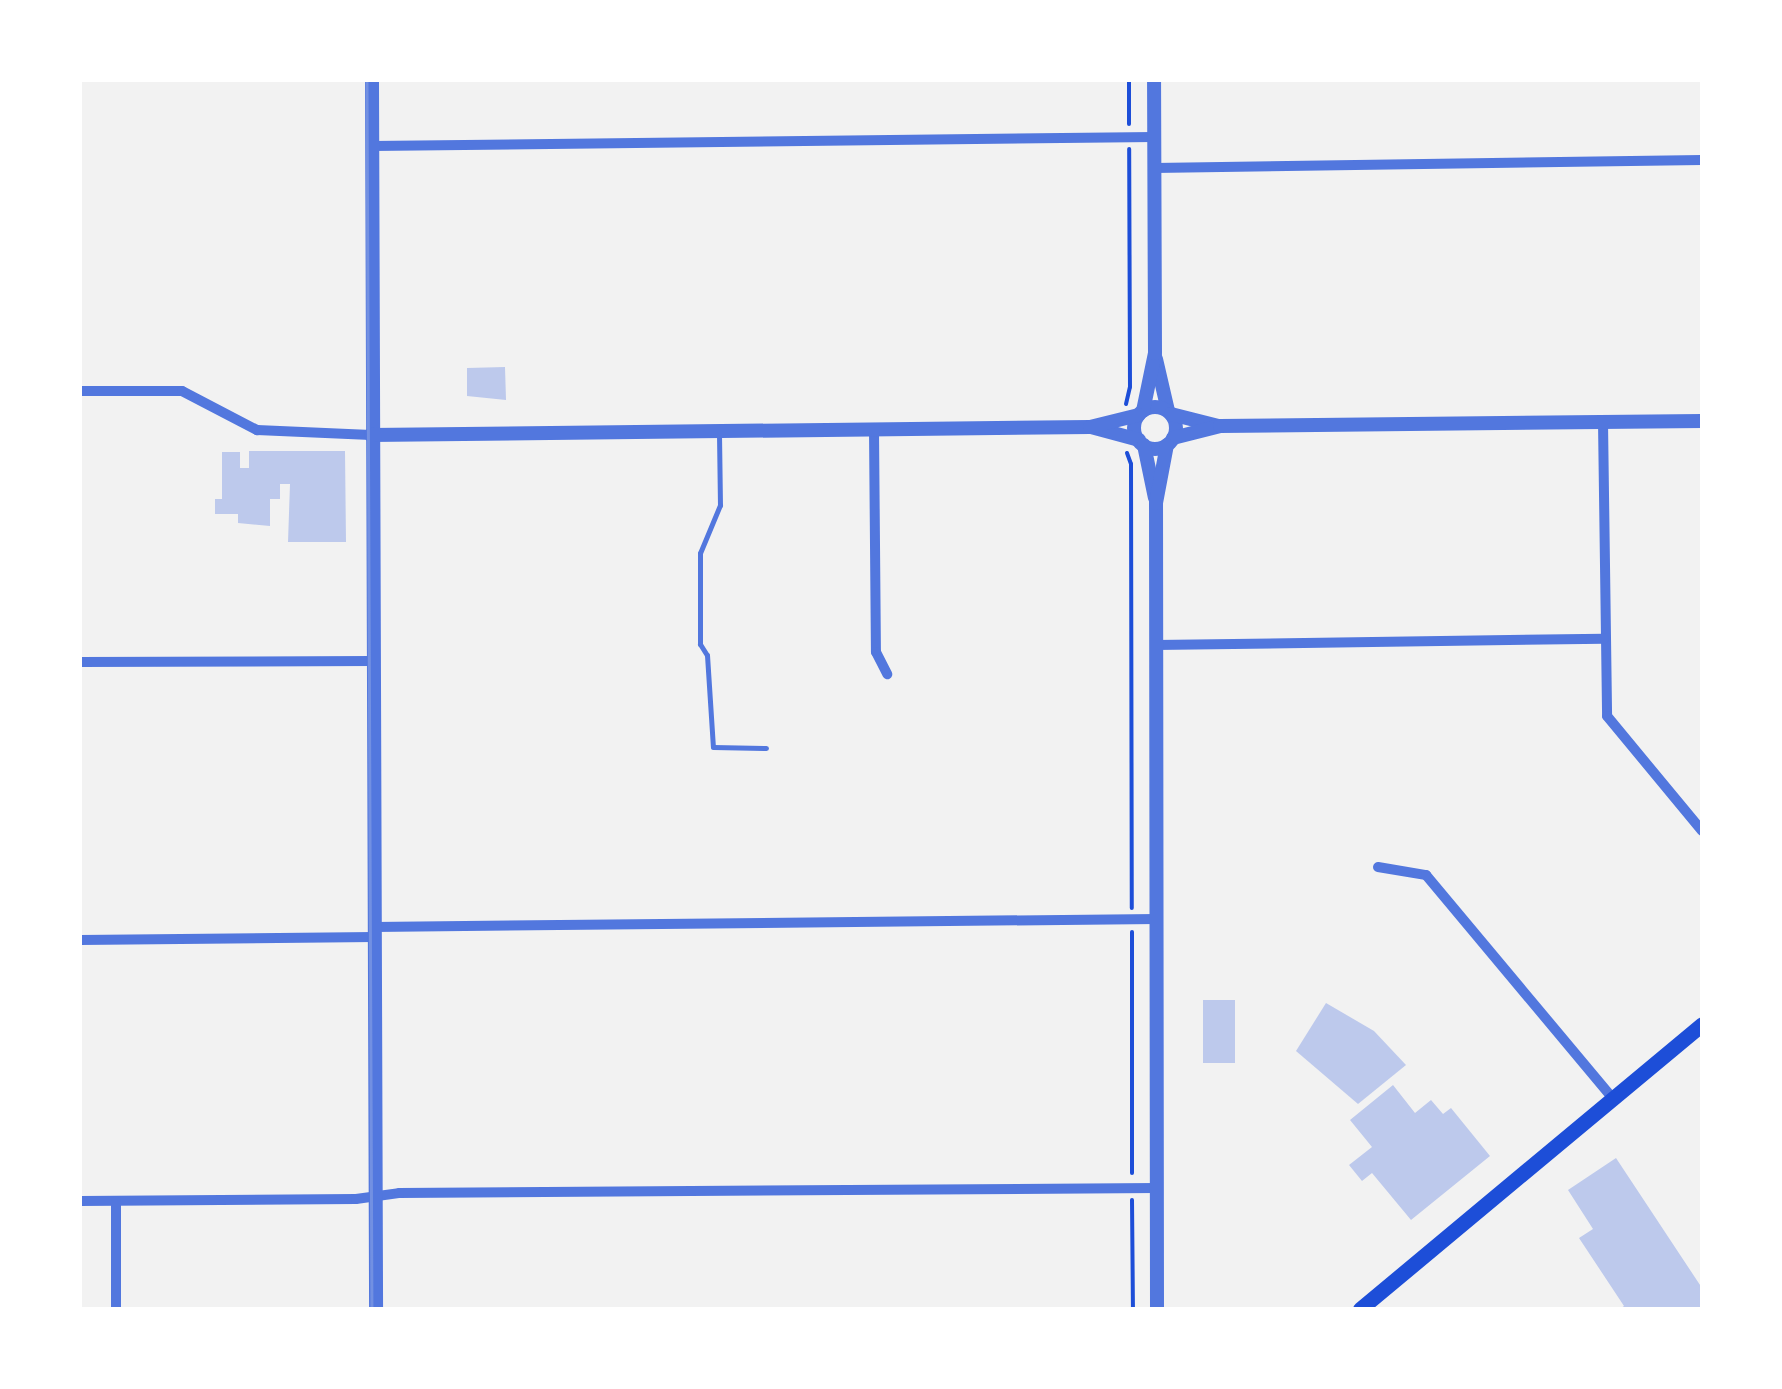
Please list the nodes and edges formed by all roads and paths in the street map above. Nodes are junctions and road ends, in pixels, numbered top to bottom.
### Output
1 (372, 80) edge
2 (1129, 80) edge
3 (1154, 80) edge
4 (1130, 137) junction
5 (1154, 137) junction
6 (372, 146) junction
7 (1702, 160) edge
8 (1154, 168) junction
9 (1155, 353) junction
10 (80, 391) edge
11 (1169, 412) junction
12 (1136, 414) junction
13 (1702, 421) edge
14 (1603, 422) junction
15 (1220, 426) junction
16 (1090, 427) junction
17 (874, 430) junction
18 (718, 432) junction
19 (371, 435) junction
20 (1136, 441) junction
21 (1170, 442) junction
22 (1156, 503) junction
23 (1604, 639) junction
24 (1156, 645) junction
25 (372, 661) junction
26 (80, 662) edge
27 (887, 674) dead end
28 (766, 748) dead end
29 (1702, 831) edge
30 (1378, 867) dead end
31 (1132, 920) junction
32 (1157, 920) junction
33 (374, 932) junction
34 (80, 940) edge
35 (1702, 1024) edge
36 (1613, 1098) junction
37 (1132, 1178) dead end
38 (1157, 1188) junction
39 (375, 1195) junction
40 (116, 1200) junction
41 (1132, 1200) dead end
42 (80, 1201) edge
43 (116, 1309) edge
44 (376, 1309) edge
45 (1133, 1309) edge
46 (1157, 1309) edge
47 (1360, 1309) edge

1 - 6 street
2 - 4 path
3 - 5 street
4 - 5 street
4 - 6 street
4 - 12 path
5 - 8 street
6 - 19 street
7 - 8 street
8 - 9 street
9 - 11 street
9 - 12 street
10 - 19 street
11 - 12 street
11 - 15 street
11 - 21 street
12 - 16 street
12 - 20 street
13 - 14 street
14 - 15 street
14 - 23 street
15 - 21 street
16 - 17 street
16 - 20 street
17 - 18 street
17 - 27 street
18 - 19 street
18 - 28 lane
19 - 25 street
20 - 21 street
20 - 22 street
20 - 31 path
21 - 22 street
22 - 24 street
23 - 24 street
23 - 29 street
24 - 32 street
25 - 26 street
25 - 33 street
30 - 36 street
31 - 32 street
31 - 33 street
31 - 37 path
32 - 38 street
33 - 34 street
33 - 39 street
35 - 36 main road
36 - 47 main road
38 - 39 street
38 - 46 street
39 - 40 street
39 - 44 street
40 - 42 street
40 - 43 street
41 - 45 path

